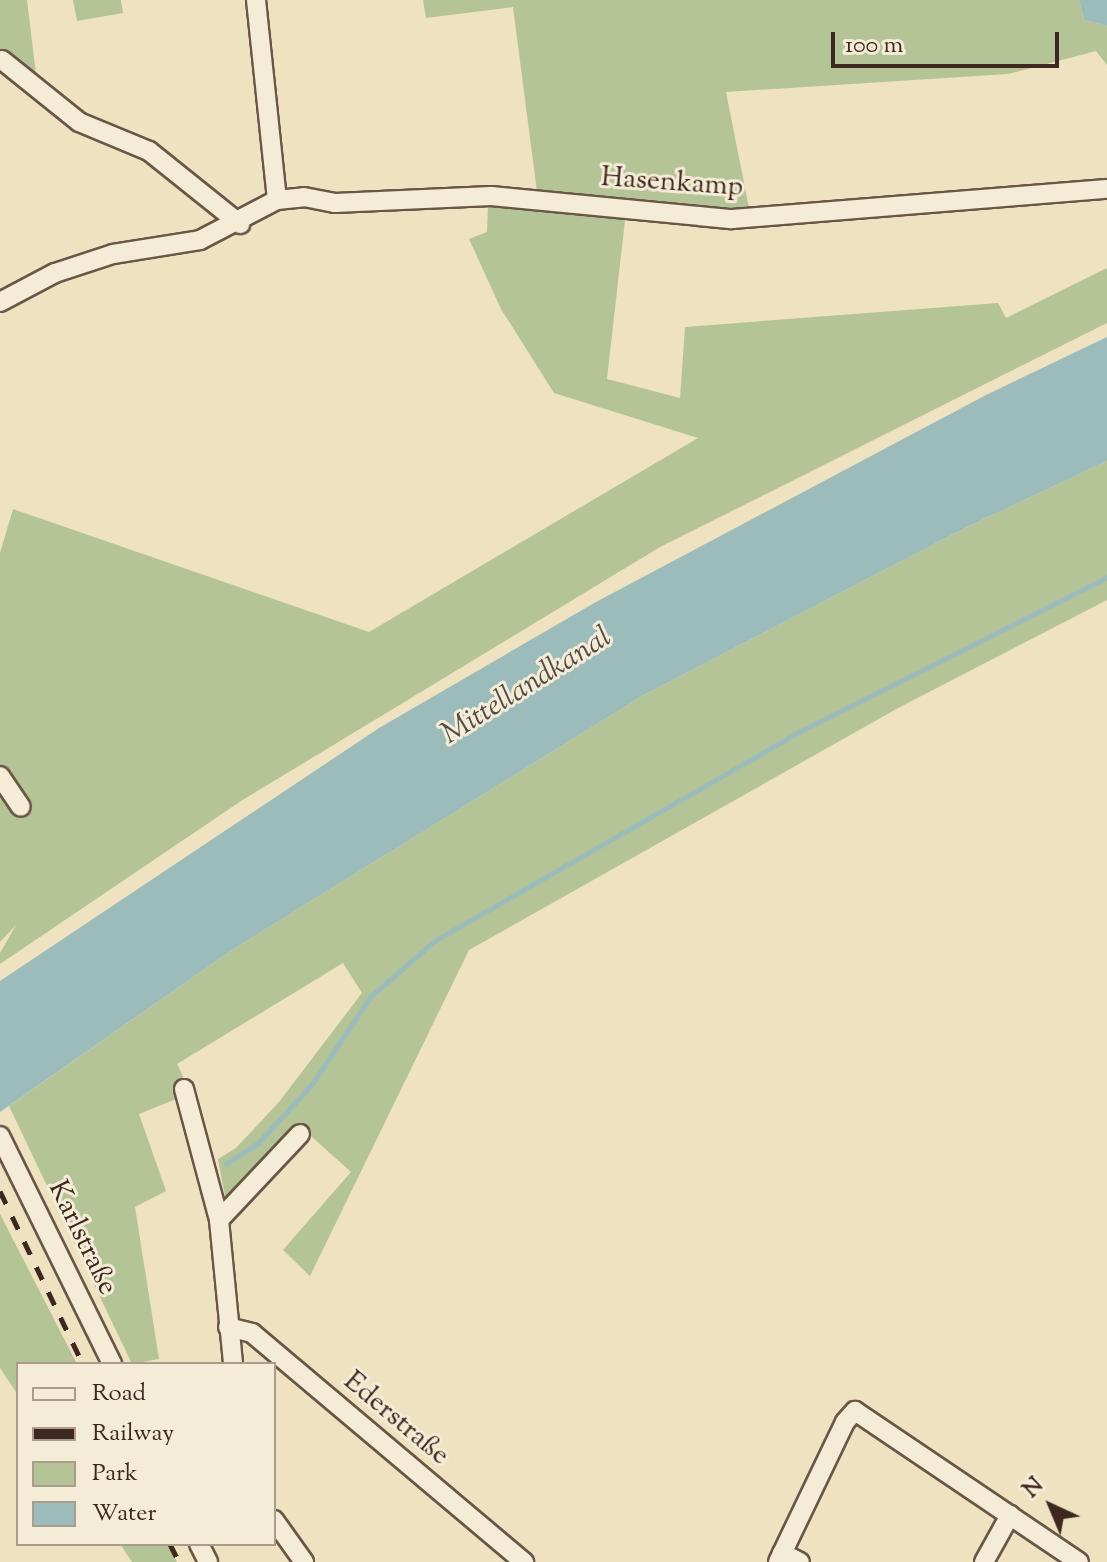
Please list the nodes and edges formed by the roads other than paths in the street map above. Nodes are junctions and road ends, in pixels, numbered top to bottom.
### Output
1 (256, 0) edge
2 (2, 60) dead end
3 (1107, 189) edge
4 (277, 200) junction
5 (240, 224) junction
6 (0, 302) edge
7 (0, 776) edge
8 (21, 807) dead end
9 (184, 1089) dead end
10 (300, 1134) dead end
11 (0, 1136) edge
12 (219, 1220) junction
13 (228, 1327) junction
14 (111, 1362) edge
15 (233, 1362) edge
16 (1010, 1515) junction
17 (276, 1523) edge
18 (780, 1558) edge
19 (304, 1562) edge
20 (524, 1562) edge
21 (800, 1562) edge
22 (984, 1562) edge
23 (1079, 1562) edge

1 - 4 street
2 - 5 street
3 - 4 street, Hasenkamp
4 - 5 street
5 - 6 street
7 - 8 street
9 - 12 street
10 - 12 street
11 - 14 street, Karlstraße
12 - 13 street
13 - 15 street
13 - 20 street, Ederstraße
16 - 18 street
16 - 22 street
16 - 23 street
17 - 19 street
18 - 21 street

